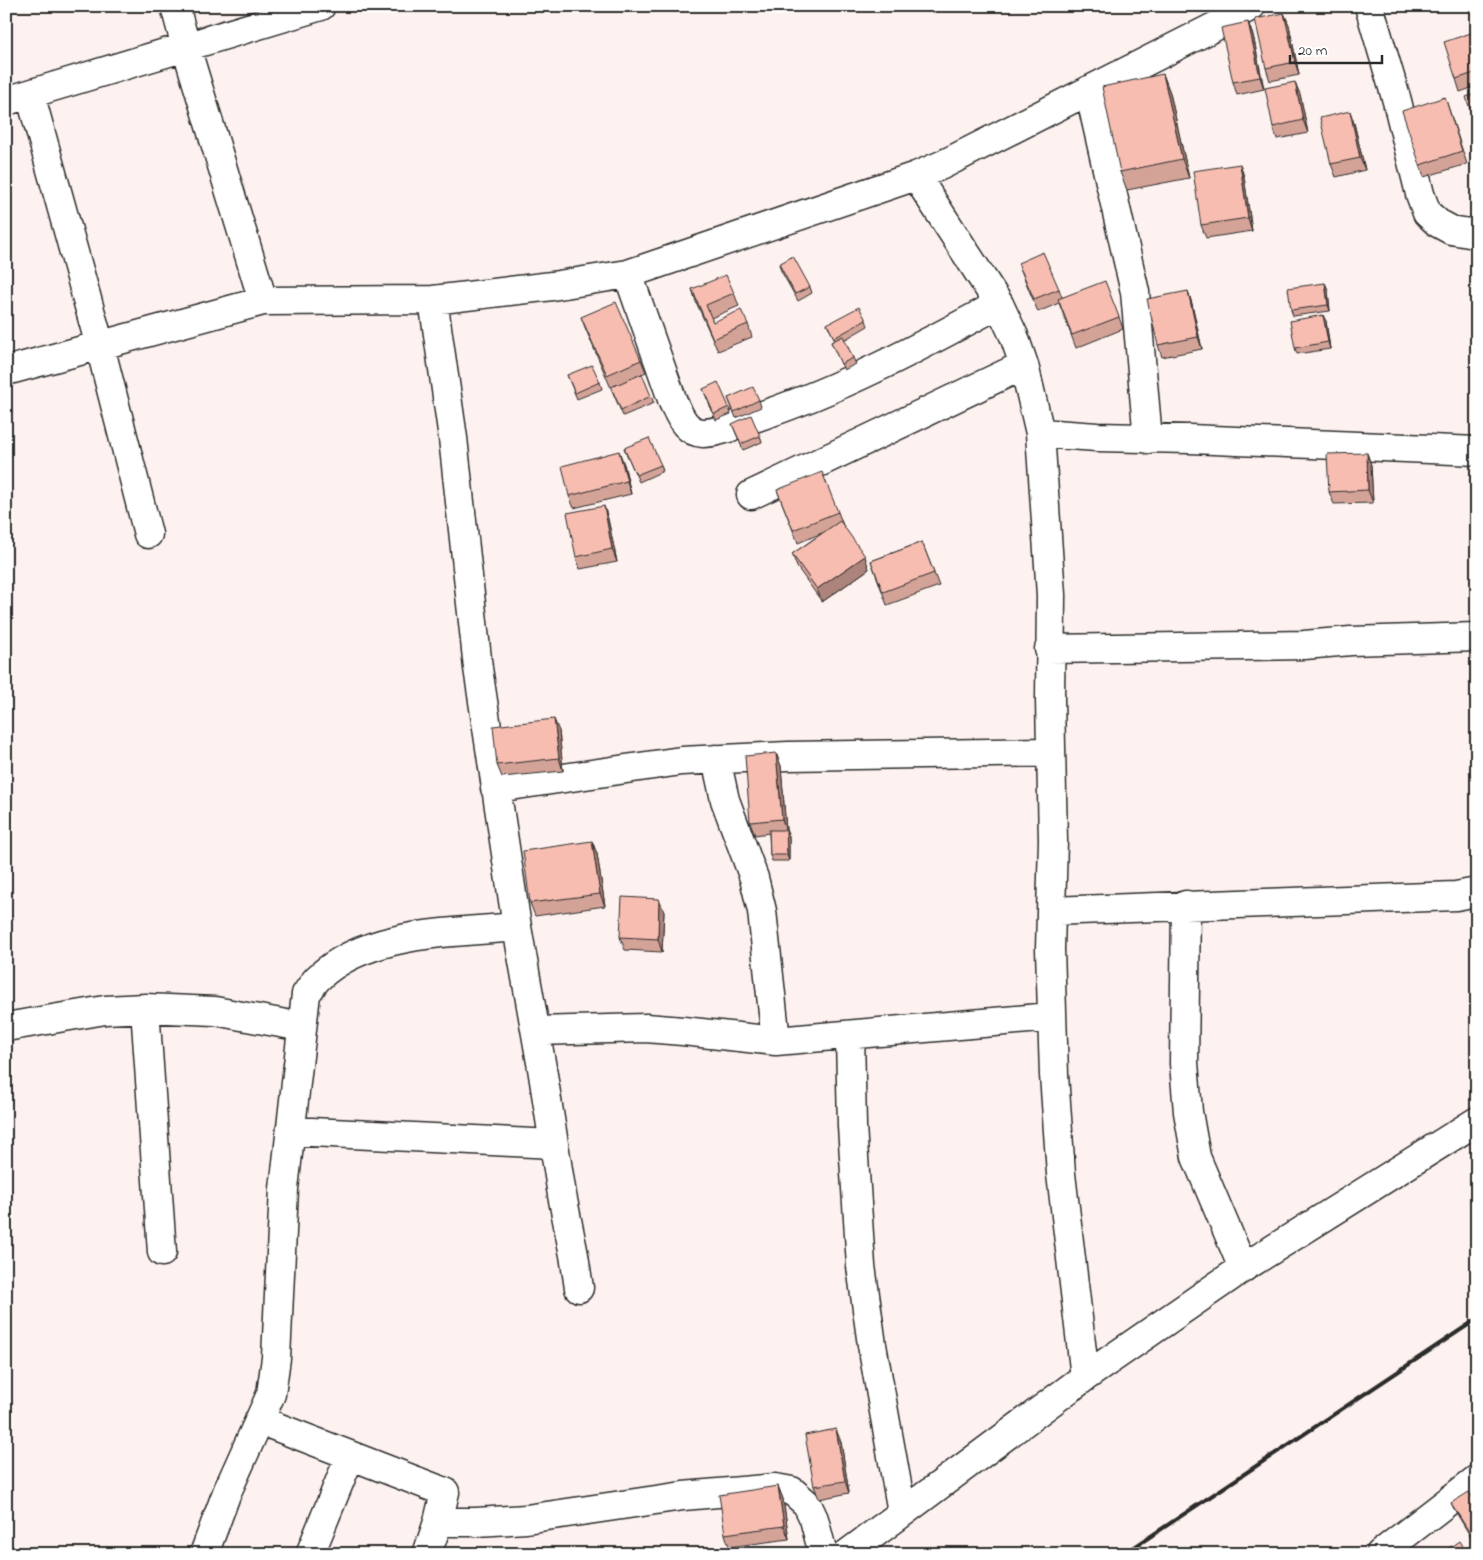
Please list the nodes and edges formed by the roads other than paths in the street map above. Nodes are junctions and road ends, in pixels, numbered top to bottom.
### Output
1 (175, 6) edge
2 (321, 6) edge
3 (1251, 6) edge
4 (1369, 6) edge
5 (186, 47) junction
6 (1090, 90) junction
7 (18, 98) edge
8 (916, 176) junction
9 (1477, 232) edge
10 (628, 274) junction
11 (433, 300) junction
12 (263, 301) junction
13 (999, 304) junction
14 (100, 346) junction
15 (1024, 365) junction
16 (6, 371) edge
17 (1040, 433) junction
18 (1148, 439) junction
19 (1477, 451) edge
20 (751, 495) dead end
21 (148, 534) dead end
22 (1477, 637) edge
23 (1050, 649) junction
24 (1051, 752) junction
25 (716, 759) junction
26 (495, 788) junction
27 (1477, 892) edge
28 (1186, 905) junction
29 (1051, 911) junction
30 (517, 926) junction
31 (145, 1008) junction
32 (1051, 1017) junction
33 (302, 1026) junction
34 (6, 1027) edge
35 (536, 1031) junction
36 (850, 1036) junction
37 (776, 1041) junction
38 (1477, 1121) edge
39 (290, 1131) junction
40 (554, 1144) junction
41 (162, 1252) dead end
42 (1243, 1268) junction
43 (579, 1288) dead end
44 (1085, 1377) junction
45 (259, 1420) junction
46 (350, 1456) junction
47 (1477, 1480) edge
48 (902, 1512) junction
49 (438, 1522) junction
50 (204, 1554) edge
51 (310, 1554) edge
52 (427, 1554) edge
53 (823, 1554) edge
54 (847, 1554) edge
55 (1380, 1554) edge

1 - 5 street
2 - 5 street
3 - 6 street
4 - 9 street
5 - 7 street
5 - 12 street
6 - 8 street
6 - 18 street
7 - 14 street
8 - 10 street
8 - 13 street
10 - 11 street
10 - 13 street
11 - 12 street
11 - 26 street
12 - 14 street
13 - 15 street
14 - 16 street
14 - 21 street
15 - 17 street
15 - 20 street
17 - 18 street
17 - 23 street
18 - 19 street
22 - 23 street
23 - 24 street
24 - 25 street
24 - 29 street
25 - 26 street
25 - 37 street
26 - 30 street
27 - 28 street
28 - 29 street
28 - 42 street
29 - 32 street
30 - 33 street
30 - 35 street
31 - 33 street
31 - 34 street
31 - 41 street
32 - 36 street
32 - 44 street
33 - 39 street
35 - 37 street
35 - 40 street
36 - 37 street
36 - 48 street
38 - 42 street
39 - 40 street
39 - 45 street
40 - 43 street
42 - 44 street
44 - 48 street
45 - 46 street
45 - 50 street
46 - 49 street
46 - 51 street
47 - 55 street
48 - 54 street
49 - 52 street
49 - 53 street

